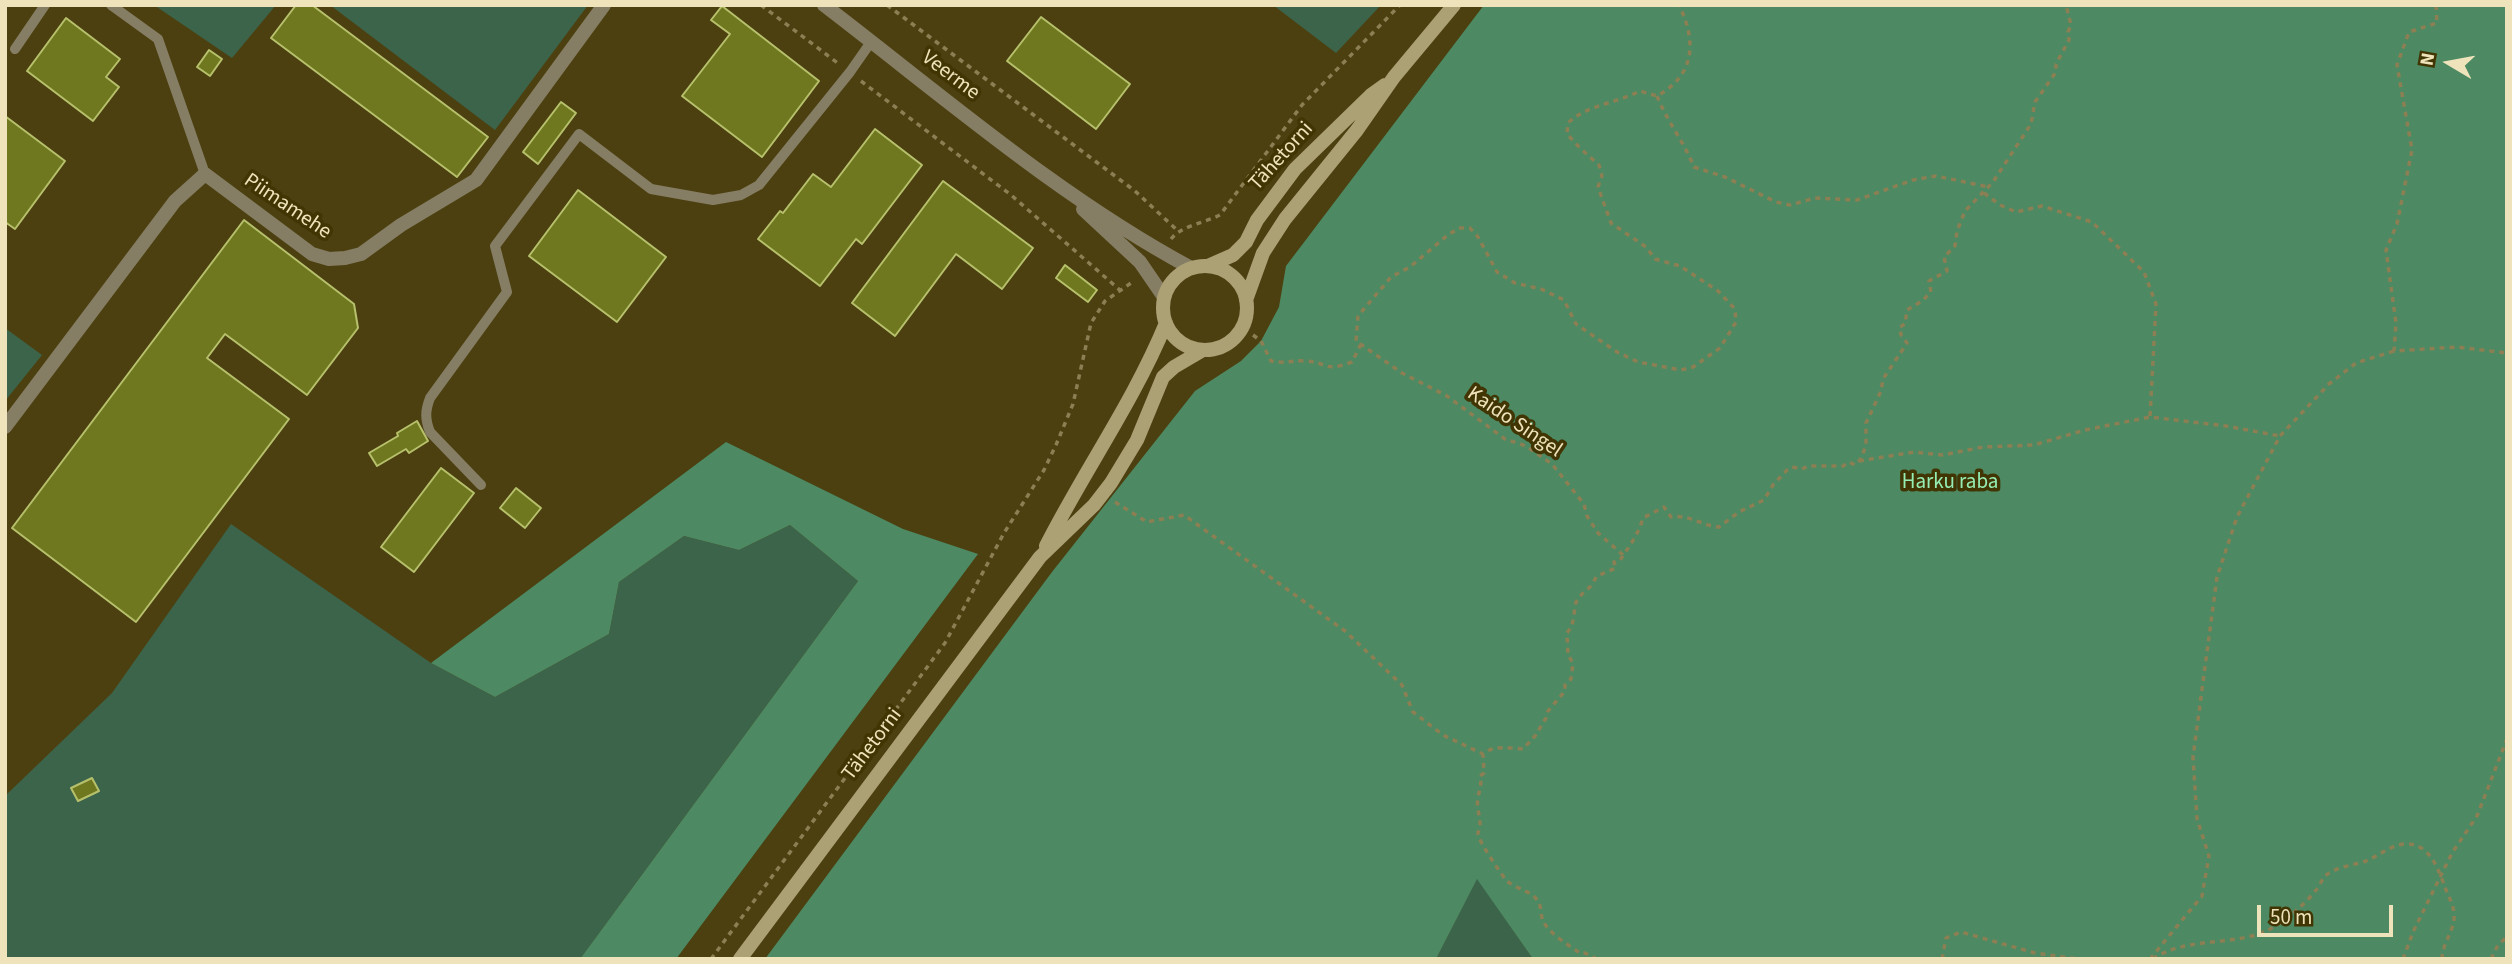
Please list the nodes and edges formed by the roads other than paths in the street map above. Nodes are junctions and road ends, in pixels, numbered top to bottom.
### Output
1 (45, 5) edge
2 (111, 5) edge
3 (604, 5) edge
4 (824, 5) edge
5 (1454, 5) edge
6 (871, 41) junction
7 (15, 49) dead end
8 (1394, 78) junction
9 (205, 174) junction
10 (1051, 180) junction
11 (1208, 266) junction
12 (1191, 268) junction
13 (1164, 297) junction
14 (1246, 300) junction
15 (1166, 323) junction
16 (1203, 350) junction
17 (5, 427) edge
18 (481, 485) dead end
19 (1040, 557) junction
20 (740, 959) edge

1 - 7 lane
2 - 9 lane
3 - 9 street, Piimamehe
4 - 6 street, Veerme
5 - 8 street, Tähetorni
6 - 10 street, Veerme
6 - 18 lane
8 - 11 street, Tähetorni
8 - 14 street, Tähetorni
9 - 17 street
10 - 12 street, Veerme
10 - 13 street, Veerme
11 - 12 street
11 - 14 street
12 - 13 street
13 - 15 street
14 - 16 street
15 - 16 street
15 - 19 street, Tähetorni
16 - 19 street, Tähetorni
19 - 20 street, Tähetorni

